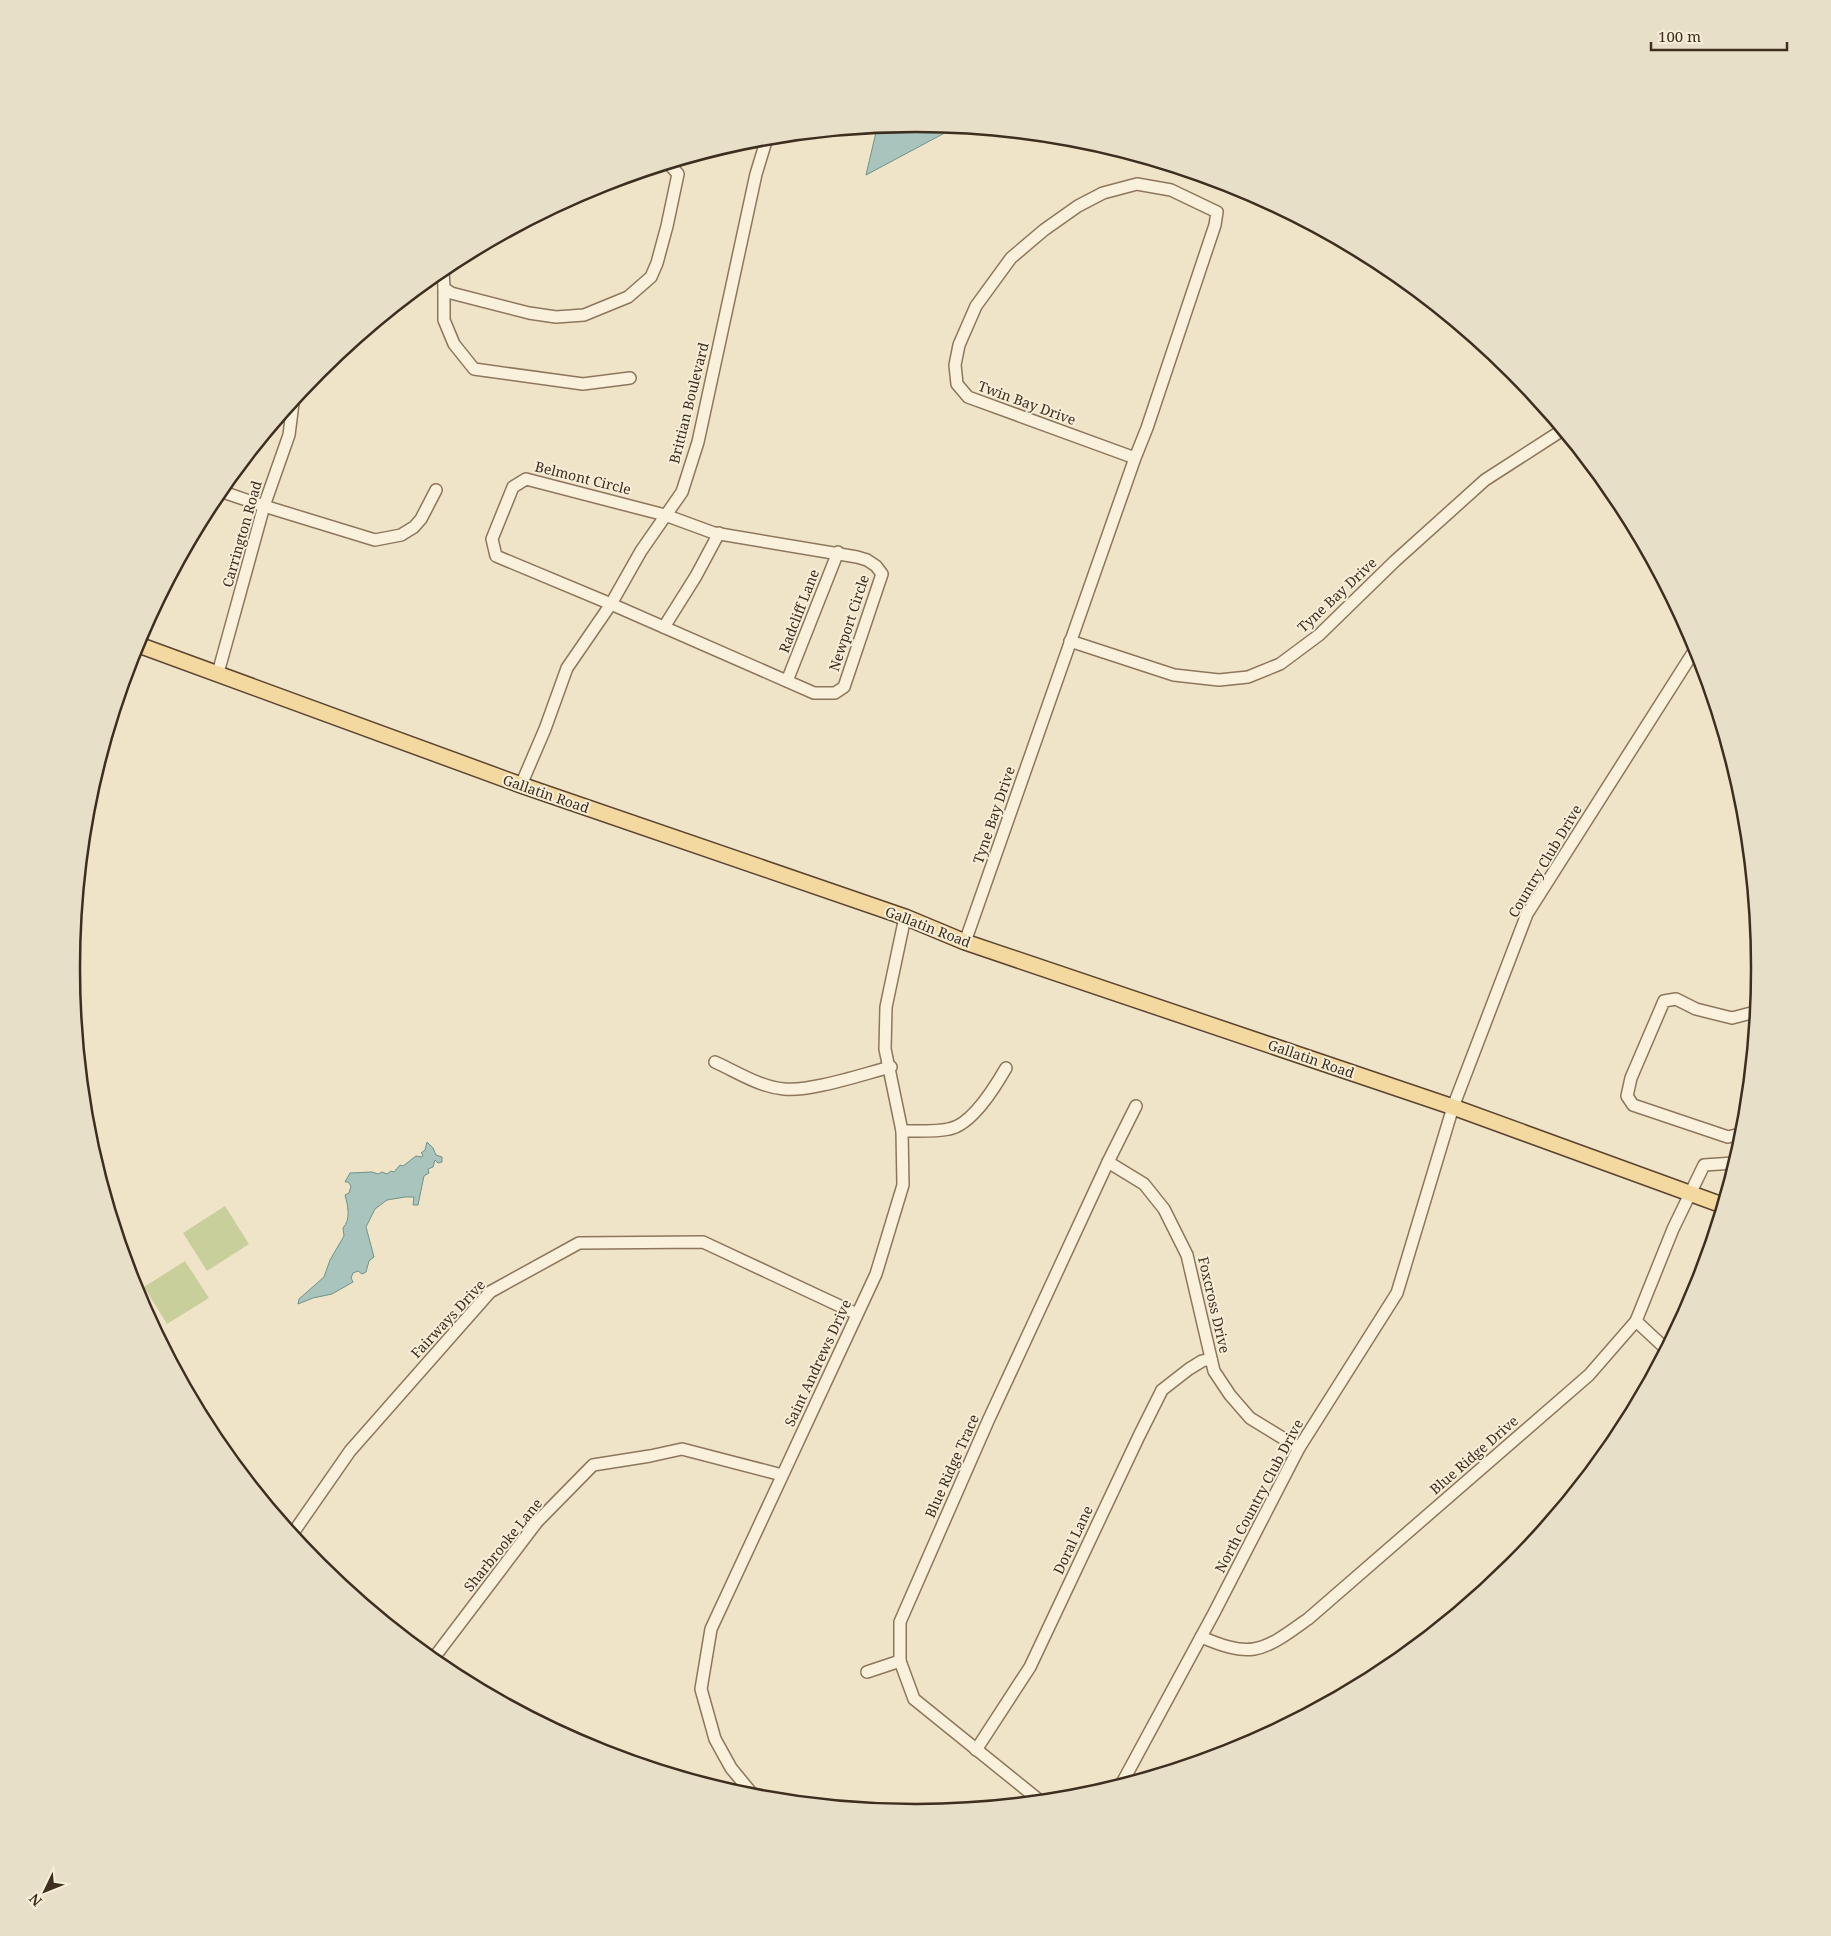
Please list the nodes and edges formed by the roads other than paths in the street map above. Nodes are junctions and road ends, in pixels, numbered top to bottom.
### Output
1 (764, 147) edge
2 (673, 169) edge
3 (1217, 212) joint
4 (443, 278) edge
5 (444, 288) junction
6 (630, 378) dead end
7 (292, 412) edge
8 (1558, 434) edge
9 (1135, 458) junction
10 (436, 490) dead end
11 (228, 494) edge
12 (264, 506) junction
13 (665, 515) junction
14 (719, 533) junction
15 (838, 552) junction
16 (612, 604) junction
17 (664, 627) junction
18 (1070, 641) junction
19 (144, 647) edge
20 (1690, 657) edge
21 (218, 673) junction
22 (787, 681) junction
23 (521, 785) junction
24 (905, 917) junction
25 (965, 942) junction
26 (1749, 1013) edge
27 (715, 1062) dead end
28 (890, 1067) junction
29 (1006, 1068) dead end
30 (1136, 1106) dead end
31 (1453, 1108) junction
32 (902, 1131) junction
33 (1734, 1136) edge
34 (1108, 1162) junction
35 (1728, 1163) edge
36 (1689, 1193) junction
37 (1717, 1202) edge
38 (857, 1314) junction
39 (1636, 1322) junction
40 (1661, 1345) edge
41 (1211, 1359) junction
42 (1298, 1448) junction
43 (782, 1475) junction
44 (296, 1529) edge
45 (1201, 1637) junction
46 (437, 1653) edge
47 (900, 1661) junction
48 (867, 1672) dead end
49 (976, 1750) junction
50 (1126, 1776) edge
51 (745, 1785) edge
52 (1032, 1795) edge

1 - 13 street, Brittian Boulevard
2 - 5 street
3 - 9 street, Tyne Bay Drive
3 - 9 street, Twin Bay Drive
4 - 5 street
5 - 6 street
7 - 12 street, Carrington Road
8 - 18 street, Tyne Bay Drive
9 - 18 street, Tyne Bay Drive
10 - 12 street
11 - 12 street
12 - 21 street, Carrington Road
13 - 14 street, Newport Circle
13 - 16 street, Brittian Boulevard
13 - 16 street, Belmont Circle
14 - 15 street, Newport Circle
14 - 17 street
15 - 22 street, Radcliff Lane
15 - 22 street, Newport Circle
16 - 17 street, Newport Circle
16 - 23 street, Brittian Boulevard
17 - 22 street, Newport Circle
18 - 25 street, Tyne Bay Drive
19 - 21 main road, Gallatin Road
20 - 31 street, Country Club Drive
21 - 23 main road, Gallatin Road
23 - 24 main road, Gallatin Road
24 - 25 main road, Gallatin Road
24 - 28 street, Saint Andrews Drive
25 - 31 main road, Gallatin Road
26 - 33 street
27 - 28 street
28 - 32 street, Saint Andrews Drive
29 - 32 street
30 - 34 street, Blue Ridge Trace
31 - 36 main road, Gallatin Road
31 - 42 street, North Country Club Drive
32 - 38 street, Saint Andrews Drive
34 - 41 street, Foxcross Drive
34 - 47 street, Blue Ridge Trace
35 - 36 street, Blue Ridge Drive
36 - 37 main road, Gallatin Road
36 - 39 street, Blue Ridge Drive
38 - 43 street, Saint Andrews Drive
38 - 44 street, Fairways Drive
39 - 40 street
39 - 45 street, Blue Ridge Drive
41 - 42 street, Foxcross Drive
41 - 49 street, Doral Lane
42 - 45 street, North Country Club Drive
43 - 46 street, Sharbrooke Lane
43 - 51 street, Saint Andrews Drive
45 - 50 street, North Country Club Drive
47 - 48 street
47 - 49 street, Blue Ridge Trace
49 - 52 street, Blue Ridge Trace

